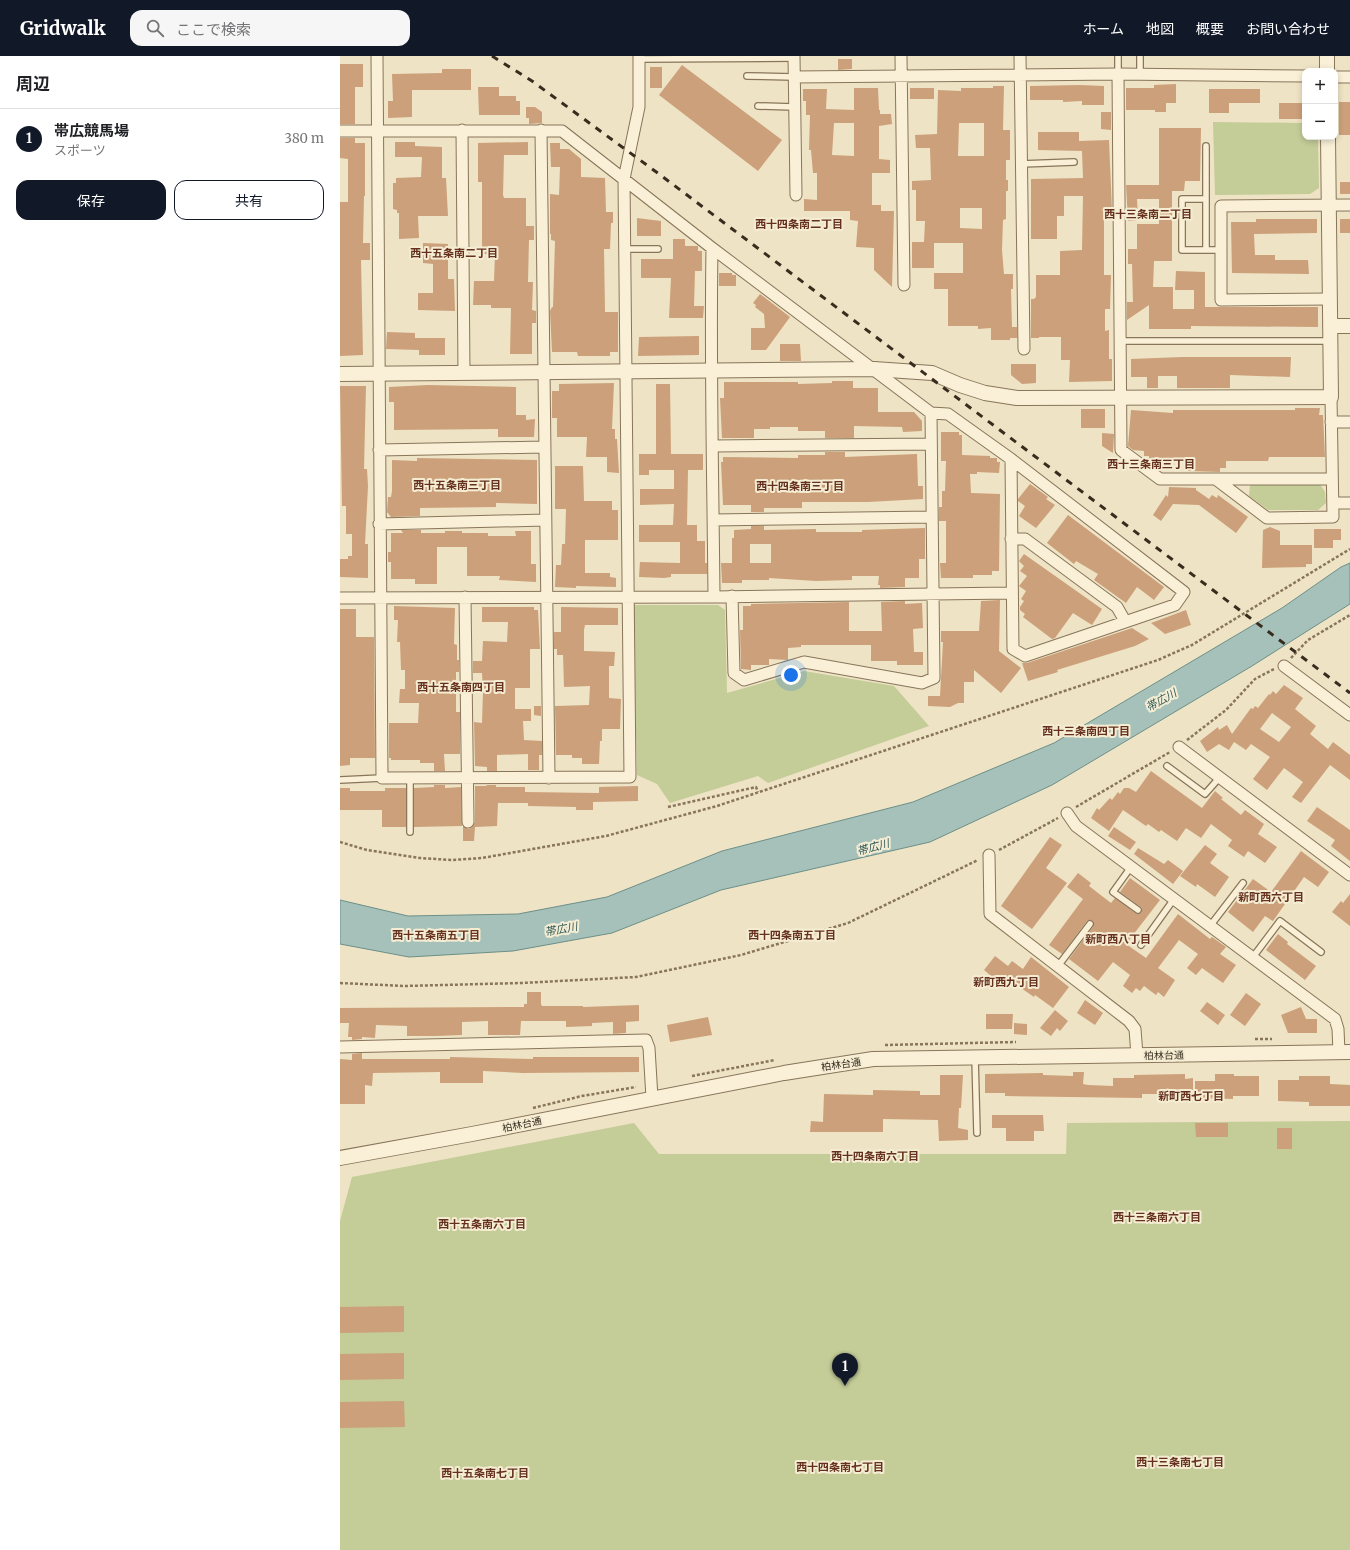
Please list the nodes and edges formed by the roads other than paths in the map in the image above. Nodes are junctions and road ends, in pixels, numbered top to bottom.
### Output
1 (377, 56) edge
2 (900, 56) edge
3 (1020, 56) edge
4 (1118, 56) edge
5 (1140, 56) edge
6 (1327, 56) edge
7 (794, 57) edge
8 (639, 58) edge
9 (1327, 68) edge
10 (1020, 74) junction
11 (1118, 74) junction
12 (1140, 74) junction
13 (747, 76) dead end
14 (1302, 76) edge
15 (794, 77) junction
16 (901, 77) junction
17 (1338, 77) edge
18 (1350, 77) edge
19 (758, 106) dead end
20 (794, 107) junction
21 (377, 130) junction
22 (462, 130) junction
23 (540, 130) junction
24 (340, 131) edge
25 (1328, 140) edge
26 (1206, 146) dead end
27 (1074, 162) dead end
28 (1021, 164) junction
29 (624, 179) junction
30 (796, 195) dead end
31 (1206, 199) junction
32 (1329, 205) junction
33 (1350, 205) edge
34 (712, 248) junction
35 (625, 249) junction
36 (658, 249) dead end
37 (1206, 250) junction
38 (1221, 250) junction
39 (904, 285) dead end
40 (1330, 299) junction
41 (1330, 326) junction
42 (1350, 326) edge
43 (1121, 341) junction
44 (1330, 341) junction
45 (1024, 348) dead end
46 (874, 370) junction
47 (710, 371) junction
48 (544, 372) junction
49 (626, 372) junction
50 (464, 373) junction
51 (340, 374) edge
52 (378, 374) junction
53 (1331, 397) junction
54 (1121, 398) junction
55 (931, 413) junction
56 (1331, 422) junction
57 (1350, 422) edge
58 (931, 444) junction
59 (713, 446) junction
60 (544, 447) junction
61 (379, 450) junction
62 (1011, 459) junction
63 (1332, 479) junction
64 (1217, 480) junction
65 (1332, 503) junction
66 (1350, 503) edge
67 (932, 517) junction
68 (545, 520) junction
69 (713, 520) junction
70 (379, 524) junction
71 (1011, 539) junction
72 (933, 593) junction
73 (1011, 593) junction
74 (732, 596) junction
75 (465, 597) junction
76 (547, 597) junction
77 (628, 597) junction
78 (714, 597) junction
79 (340, 598) edge
80 (380, 598) junction
81 (1125, 621) junction
82 (1284, 666) road end
83 (1350, 715) edge
84 (1179, 747) road end
85 (1167, 766) dead end
86 (468, 777) junction
87 (1220, 777) junction
88 (382, 778) junction
89 (410, 778) junction
90 (549, 778) junction
91 (340, 780) edge
92 (1067, 813) road end
93 (468, 822) dead end
94 (410, 832) dead end
95 (990, 855) road end
96 (1131, 867) junction
97 (1350, 874) edge
98 (1243, 883) dead end
99 (1174, 899) junction
100 (1138, 910) dead end
101 (1090, 924) dead end
102 (1210, 926) junction
103 (1141, 946) dead end
104 (1321, 952) dead end
105 (1253, 957) junction
106 (1058, 966) junction
107 (340, 1047) edge
108 (1344, 1052) edge
109 (1137, 1055) junction
110 (975, 1057) junction
111 (652, 1098) junction
112 (977, 1133) dead end
113 (340, 1158) edge

1 - 21 street
2 - 16 street
3 - 10 street
4 - 11 lane
5 - 12 lane
6 - 9 street
7 - 8 lane
7 - 15 street
8 - 29 street
10 - 11 street
10 - 16 street
10 - 28 street
11 - 12 street
11 - 43 street
12 - 14 street
13 - 15 lane
15 - 16 street
15 - 20 street
16 - 39 street
17 - 18 street
19 - 20 lane
20 - 30 street
21 - 22 street
21 - 24 street
21 - 52 street
22 - 23 street
22 - 50 street
23 - 29 street
23 - 48 street
25 - 32 street
26 - 31 lane
27 - 28 lane
28 - 45 street
29 - 34 street
29 - 35 street
31 - 37 lane
31 - 37 lane
32 - 33 street
32 - 38 street
32 - 40 street
34 - 46 street
34 - 47 street
35 - 36 lane
35 - 49 street
37 - 38 lane
38 - 40 street
40 - 41 street
41 - 42 street
41 - 44 street
43 - 44 lane
43 - 54 street
44 - 53 street
46 - 47 street
46 - 54 street
46 - 55 street
47 - 49 street
47 - 59 street
48 - 49 street
48 - 50 street
48 - 60 street
49 - 77 street
50 - 52 street
51 - 52 street
52 - 61 street
53 - 54 street
53 - 56 street
54 - 64 street
55 - 58 street
55 - 62 street
56 - 57 street
56 - 63 street
58 - 59 street
58 - 67 street
59 - 69 street
60 - 61 street
60 - 68 street
61 - 70 street
62 - 71 street
62 - 81 street
63 - 64 street
63 - 65 street
64 - 65 street
65 - 66 street
67 - 69 street
67 - 72 street
68 - 70 street
68 - 76 street
69 - 78 street
70 - 80 street
71 - 73 street
71 - 81 street
72 - 73 street
72 - 74 street
72 - 74 street
73 - 81 street
74 - 78 street
75 - 76 street
75 - 80 street
75 - 86 street
76 - 77 street
76 - 90 street
77 - 78 street
77 - 90 street
79 - 80 street
80 - 88 street
82 - 83 street
84 - 87 street
85 - 87 lane
86 - 89 street
86 - 90 street
86 - 93 street
87 - 97 street
88 - 89 street
88 - 91 lane
89 - 94 lane
92 - 96 street
95 - 106 street
96 - 99 street
96 - 100 lane
98 - 102 lane
99 - 102 street
99 - 103 lane
101 - 106 lane
102 - 105 street
104 - 105 lane
105 - 108 street
106 - 109 street
107 - 111 street
108 - 109 street, 柏林台通
109 - 110 street, 柏林台通
110 - 111 street, 柏林台通
110 - 112 lane
111 - 113 street, 柏林台通

